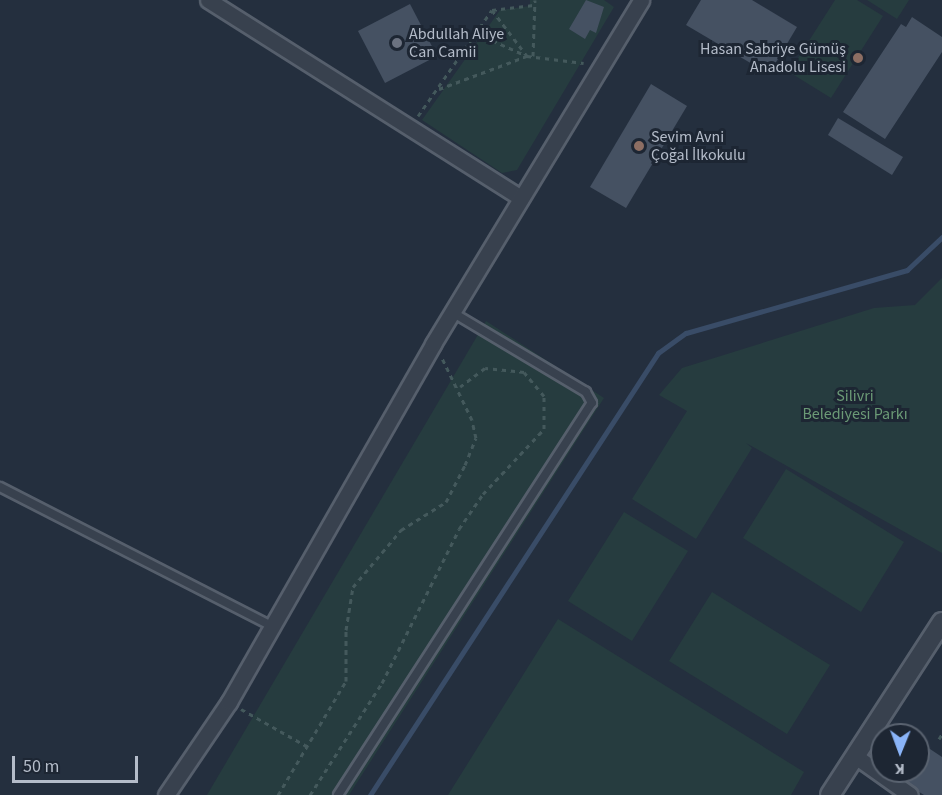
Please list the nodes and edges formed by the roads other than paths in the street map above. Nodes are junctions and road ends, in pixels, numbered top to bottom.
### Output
1 (208, 0) edge
2 (640, 0) edge
3 (521, 198) junction
4 (452, 312) junction
5 (0, 488) edge
6 (942, 622) edge
7 (272, 626) junction
8 (855, 756) junction
9 (166, 795) edge
10 (338, 795) edge
11 (830, 795) edge
12 (910, 795) edge

1 - 3 street
2 - 3 street
3 - 4 street
4 - 7 street
4 - 10 lane
5 - 7 lane
6 - 8 street
7 - 9 street
8 - 11 street
8 - 12 street

